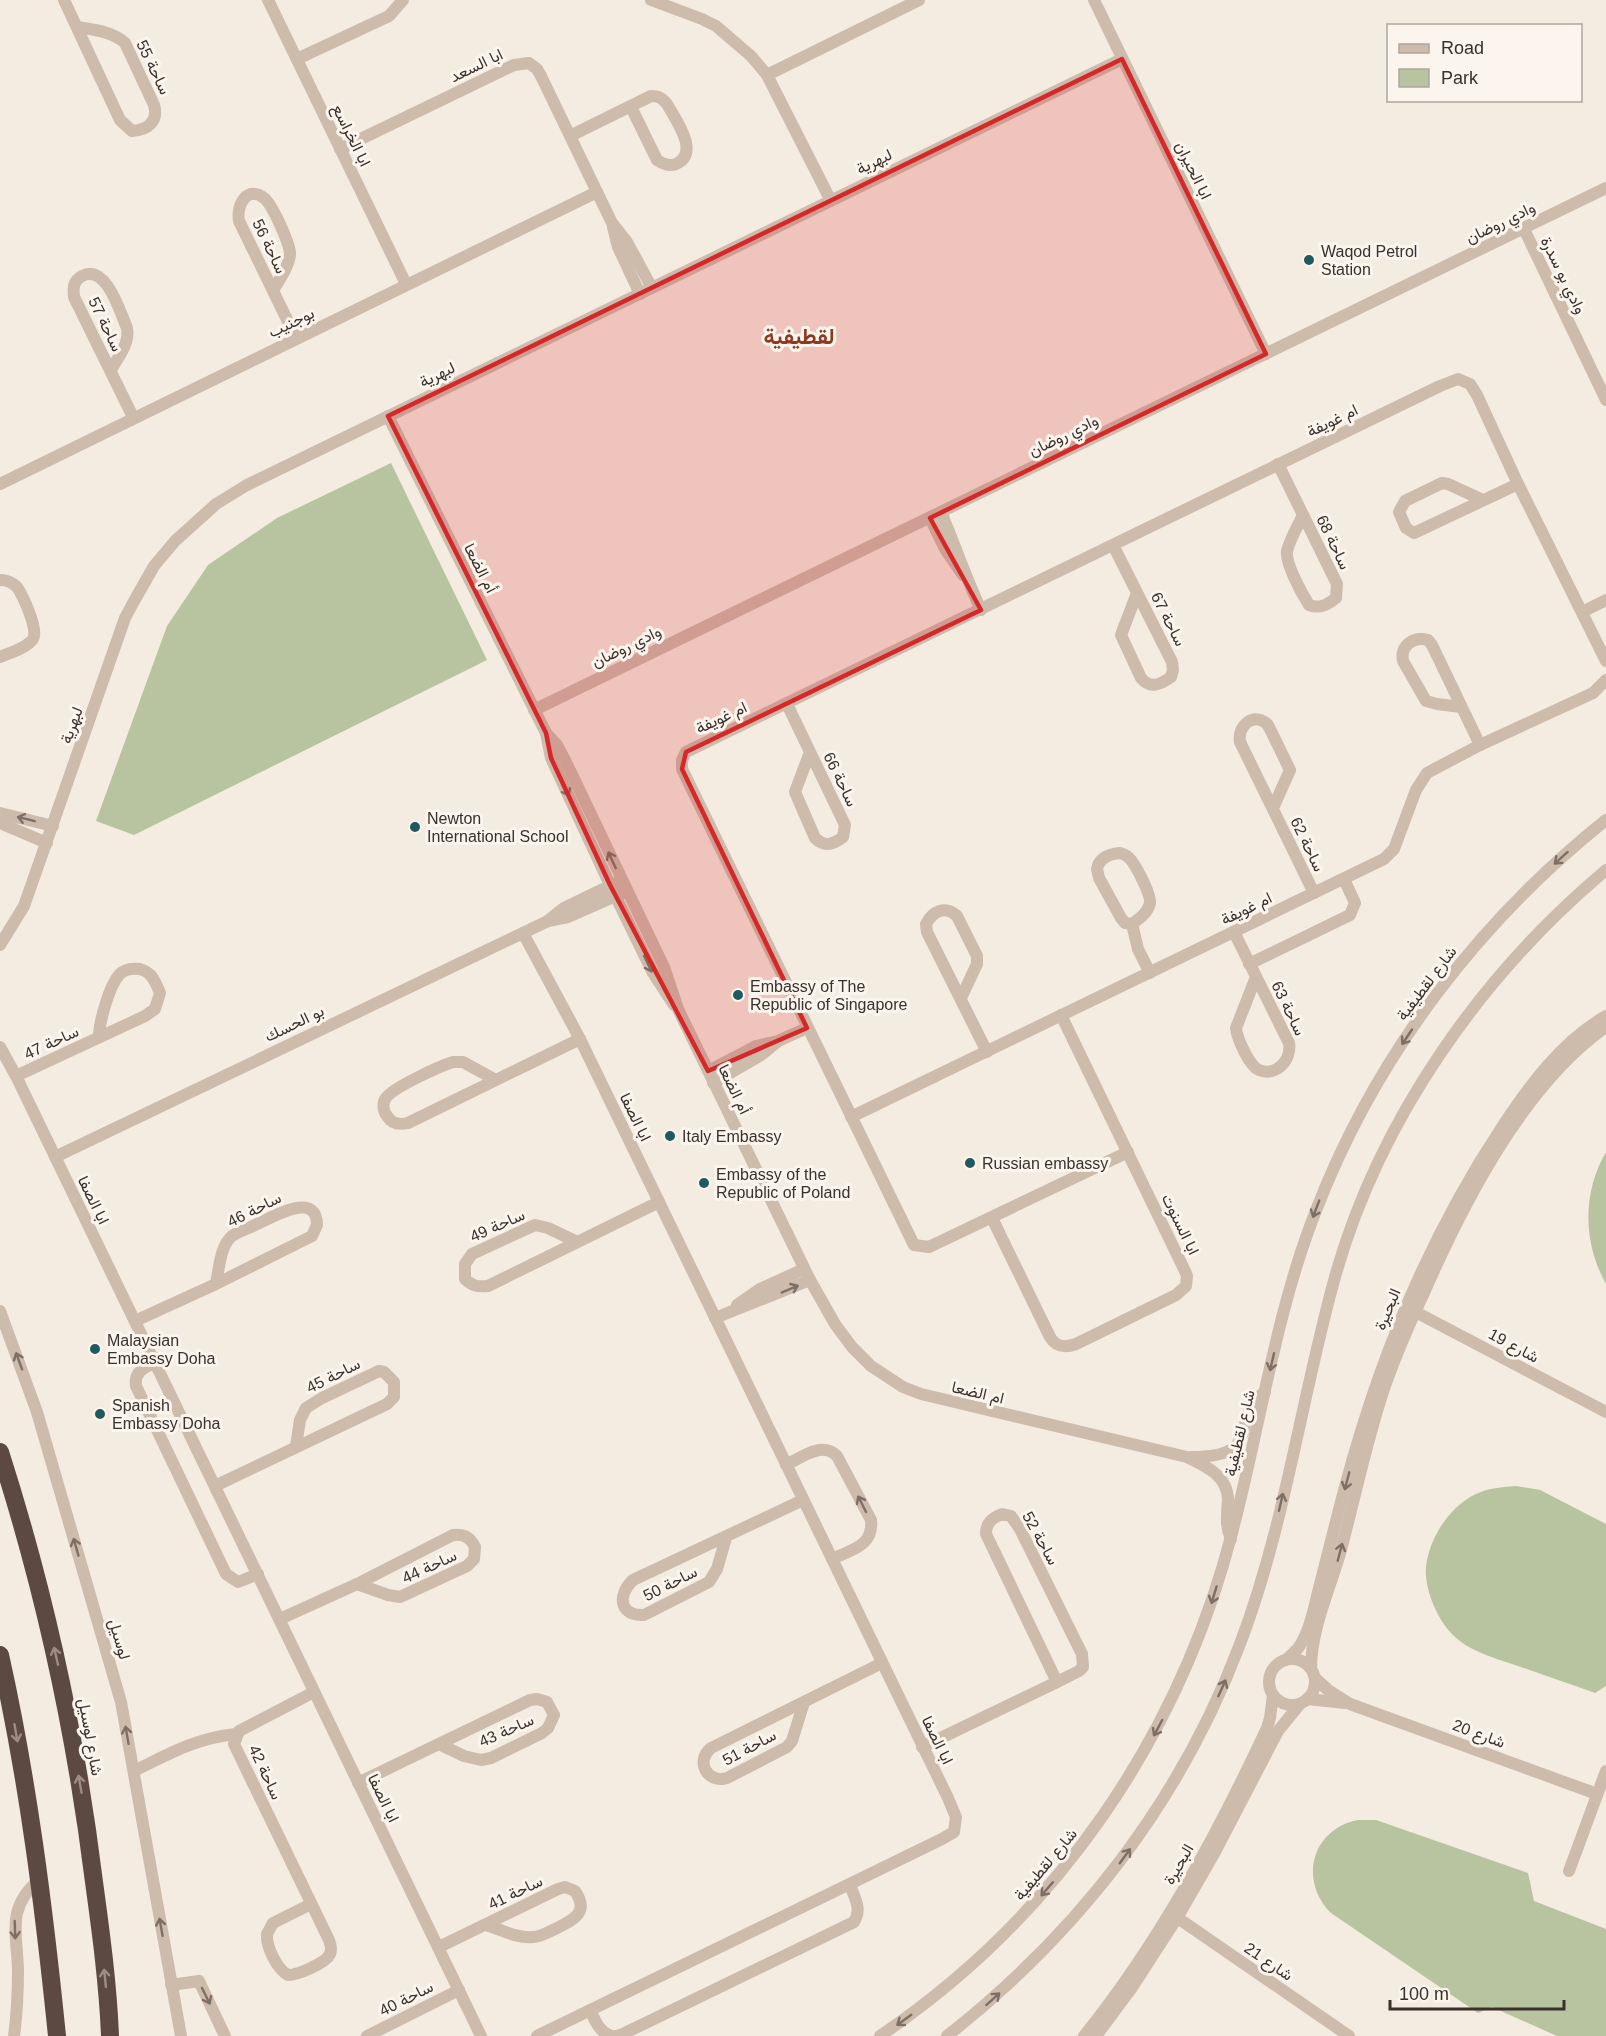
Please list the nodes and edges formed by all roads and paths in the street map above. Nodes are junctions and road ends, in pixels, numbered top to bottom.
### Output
1 (64, 0) edge
2 (268, 0) edge
3 (403, 0) edge
4 (651, 0) edge
5 (919, 0) edge
6 (1094, 0) edge
7 (78, 27) junction
8 (297, 59) junction
9 (1122, 59) junction
10 (767, 75) junction
11 (631, 106) junction
12 (570, 136) junction
13 (340, 149) junction
14 (1606, 188) edge
15 (597, 192) junction
16 (831, 201) junction
17 (612, 223) junction
18 (1524, 229) junction
19 (406, 284) junction
20 (652, 288) junction
21 (273, 291) junction
22 (640, 294) junction
23 (296, 338) junction
24 (1266, 354) junction
25 (111, 370) junction
26 (1606, 399) edge
27 (388, 416) junction
28 (133, 417) junction
29 (1278, 464) junction
30 (0, 484) edge
31 (1518, 484) junction
32 (1484, 500) junction
33 (935, 515) junction
34 (1303, 515) junction
35 (1113, 545) junction
36 (0, 580) edge
37 (1137, 593) junction
38 (1606, 600) edge
39 (981, 610) junction
40 (1582, 612) junction
41 (0, 657) edge
42 (1606, 661) edge
43 (1606, 680) edge
44 (787, 704) junction
45 (1461, 707) junction
46 (534, 710) junction
47 (1480, 745) junction
48 (810, 752) junction
49 (1273, 808) junction
50 (0, 813) edge
51 (1606, 820) edge
52 (0, 823) edge
53 (52, 826) junction
54 (47, 843) junction
55 (1606, 870) edge
56 (1344, 879) junction
57 (618, 888) junction
58 (1314, 893) junction
59 (1132, 924) junction
60 (1234, 932) junction
61 (523, 933) junction
62 (0, 945) edge
63 (1250, 964) junction
64 (1150, 973) junction
65 (1256, 977) junction
66 (961, 998) junction
67 (1061, 1015) junction
68 (1606, 1016) edge
69 (1606, 1027) edge
70 (807, 1028) junction
71 (99, 1037) junction
72 (580, 1039) junction
73 (778, 1041) junction
74 (1, 1046) edge
75 (987, 1052) junction
76 (708, 1071) junction
77 (16, 1076) junction
78 (494, 1079) junction
79 (713, 1083) junction
80 (1537, 1086) junction
81 (851, 1117) junction
82 (1128, 1152) junction
83 (55, 1157) junction
84 (659, 1202) junction
85 (992, 1218) junction
86 (577, 1242) junction
87 (807, 1274) junction
88 (216, 1284) junction
89 (1411, 1309) junction
90 (0, 1311) edge
91 (715, 1318) junction
92 (135, 1322) junction
93 (155, 1363) junction
94 (1265, 1392) junction
95 (1606, 1412) edge
96 (296, 1446) junction
97 (0, 1452) edge
98 (1187, 1457) junction
99 (786, 1465) junction
100 (215, 1486) junction
101 (803, 1500) junction
102 (726, 1538) junction
103 (1231, 1539) junction
104 (832, 1559) junction
105 (258, 1574) junction
106 (357, 1584) junction
107 (1320, 1605) junction
108 (280, 1619) junction
109 (0, 1655) edge
110 (1286, 1660) junction
111 (882, 1663) junction
112 (1313, 1673) junction
113 (1057, 1682) junction
114 (314, 1692) junction
115 (1273, 1695) junction
116 (804, 1702) junction
117 (1304, 1702) junction
118 (1350, 1704) junction
119 (236, 1734) junction
120 (441, 1745) junction
121 (922, 1747) junction
122 (134, 1771) junction
123 (1606, 1771) edge
124 (358, 1784) junction
125 (1597, 1794) junction
126 (1231, 1811) junction
127 (1569, 1871) dead end
128 (39, 1880) junction
129 (850, 1885) junction
130 (312, 1904) junction
131 (1173, 1915) junction
132 (486, 1925) junction
133 (439, 1947) junction
134 (171, 1985) junction
135 (459, 1990) junction
136 (590, 2010) junction
137 (1098, 2030) edge
138 (112, 2031) edge
139 (14, 2036) edge
140 (57, 2036) edge
141 (181, 2036) edge
142 (225, 2036) edge
143 (368, 2036) edge
144 (482, 2036) edge
145 (537, 2036) edge
146 (614, 2036) edge
147 (880, 2036) edge
148 (947, 2036) edge
149 (1084, 2036) edge
150 (1349, 2036) edge

1 - 7 street, ساحة 55
2 - 8 street, ابا الخراسع
3 - 8 street
4 - 10 street
5 - 10 street
6 - 9 street, ابا الحيران
7 - 7 street, ساحة 55
8 - 13 street, ابا الخراسع
9 - 16 street, لبهرية
9 - 24 street, ابا الحيران
10 - 16 street
11 - 11 street
11 - 12 street
12 - 13 street, ابا السعد
12 - 15 street, ابا السعد
13 - 19 street, ابا الخراسع
14 - 18 street, وادي روضان
15 - 17 street, ابا السعد
15 - 19 street, بوجنيب
16 - 20 street, لبهرية
17 - 20 street, ابا السعد
17 - 22 street, ابا السعد
18 - 24 street, وادي روضان
18 - 26 street, وادي بو سدرة
19 - 23 street, بوجنيب
20 - 22 street, لبهرية
21 - 21 street, ساحة 56
21 - 23 street, ساحة 56
22 - 27 street, لبهرية
23 - 28 street, بوجنيب
24 - 33 street, وادي روضان
25 - 25 street, ساحة 57
25 - 28 street, ساحة 57
27 - 46 street, أم الضعا
27 - 53 street, لبهرية
28 - 30 street, بوجنيب
29 - 31 street, ام غويفة
29 - 34 street, ساحة 68
29 - 35 street, ام غويفة
31 - 32 street
31 - 40 street, ام غويفة
32 - 32 street
33 - 39 street
33 - 46 street, وادي روضان
34 - 34 street, ساحة 68
35 - 37 street, ساحة 67
35 - 39 street, ام غويفة
36 - 41 street
37 - 37 street, ساحة 67
38 - 40 street
39 - 44 street, ام غويفة
40 - 42 street, ام غويفة
43 - 47 street, ام غويفة
44 - 48 street, ساحة 66
44 - 70 street, ام غويفة
45 - 45 street
45 - 47 street
46 - 57 street, أم الضعا
47 - 56 street, ام غويفة
48 - 48 street, ساحة 66
49 - 49 street, ساحة 62
49 - 58 street, ساحة 62
53 -> 50 street
51 -> 94 street, شارع لقطيفية
52 - 54 street
53 - 54 street, لبهرية
54 - 62 street, لبهرية
148 -> 55 street
56 - 58 street, ام غويفة
56 - 63 street
57 - 61 street, بو الحسك
57 - 76 street, أم الضعا
58 - 60 street, ام غويفة
59 - 59 street
59 - 64 street
60 - 63 street, ساحة 63
60 - 64 street, ام غويفة
61 - 72 street, ابا الصفا
61 - 83 street, بو الحسك
63 - 65 street, ساحة 63
64 - 67 street, ام غويفة
65 - 65 street, ساحة 63
66 - 66 street
66 - 75 street
67 - 75 street, ام غويفة
67 - 82 street, ابا السنوت
68 - 80 street, البحيرة
69 - 80 street, البحيرة
70 - 73 street
70 - 81 street, ام غويفة
71 - 71 street, ساحة 47
71 - 77 street, ساحة 47
72 - 78 street
72 - 84 street, ابا الصفا
73 - 76 street
73 - 79 street
74 - 77 street, ابا الصفا
75 - 81 street, ام غويفة
76 - 79 street, أم الضعا
77 - 83 street, ابا الصفا
78 - 78 street
79 - 87 street, أم الضعا
80 - 89 street, البحيرة
81 - 85 street, ام غويفة
82 - 85 street, ام غويفة
82 - 85 street, ابا السنوت
83 - 92 street, ابا الصفا
84 - 86 street, ساحة 49
84 - 91 street, ابا الصفا
86 - 86 street, ساحة 49
87 - 91 street
87 - 98 street, ام الضعا
88 - 88 street, ساحة 46
88 - 92 street, ساحة 46
89 - 95 street, شارع 19
89 - 107 street, البحيرة
122 -> 90 street, لوسيل
91 - 99 street, ابا الصفا
92 - 93 street, ابا الصفا
93 - 100 street, ابا الصفا
93 - 105 street
94 - 98 street, ام الضعا
94 - 103 street, شارع لقطيفية
96 - 96 street, ساحة 45
96 - 100 street, ساحة 45
138 -> 97 highway, شارع لوسيل
98 - 103 street, ام الضعا
99 - 101 street, ابا الصفا
104 -> 99 street
100 - 105 street, ابا الصفا
101 - 102 street, ساحة 50
101 - 104 street, ابا الصفا
102 - 102 street, ساحة 50
103 -> 147 street, شارع لقطيفية
104 - 111 street, ابا الصفا
105 - 108 street, ابا الصفا
106 - 106 street, ساحة 44
106 - 108 street, ساحة 44
107 - 110 street, البحيرة
107 - 112 street, البحيرة
108 - 114 street, ابا الصفا
109 -> 128 highway
110 - 112 street
110 - 115 street
111 - 116 street, ساحة 51
111 - 121 street, ابا الصفا
112 - 117 street
112 - 118 street, شارع 20
113 - 113 street, ساحة 52
113 - 121 street, ساحة 52
114 - 119 street, ساحة 42
114 - 124 street, ابا الصفا
115 - 117 street
115 - 126 street, البحيرة
116 - 116 street, ساحة 51
117 - 118 street, شارع 20
117 - 126 street, البحيرة
118 - 125 street, شارع 20
119 - 122 street
119 - 130 street, ساحة 42
120 - 120 street, ساحة 43
120 - 124 street, ساحة 43
121 - 129 street, ابا الصفا
134 -> 122 street, لوسيل
123 - 125 street
124 - 133 street, ابا الصفا
125 - 127 street
126 - 131 street, البحيرة
128 -> 139 street
128 - 140 highway
129 - 136 street, ابا الصفا
129 - 146 street
130 - 130 street, ساحة 42
131 - 137 street, البحيرة
131 - 150 street, شارع 21
132 - 132 street, ساحة 41
132 - 133 street, ساحة 41
133 - 135 street, ابا الصفا
134 - 141 street, لوسيل
134 -> 142 street
135 - 143 street, ساحة 40
135 - 144 street, ابا الصفا
136 - 145 street, ابا الصفا
136 - 146 street
137 - 149 street, البحيرة

